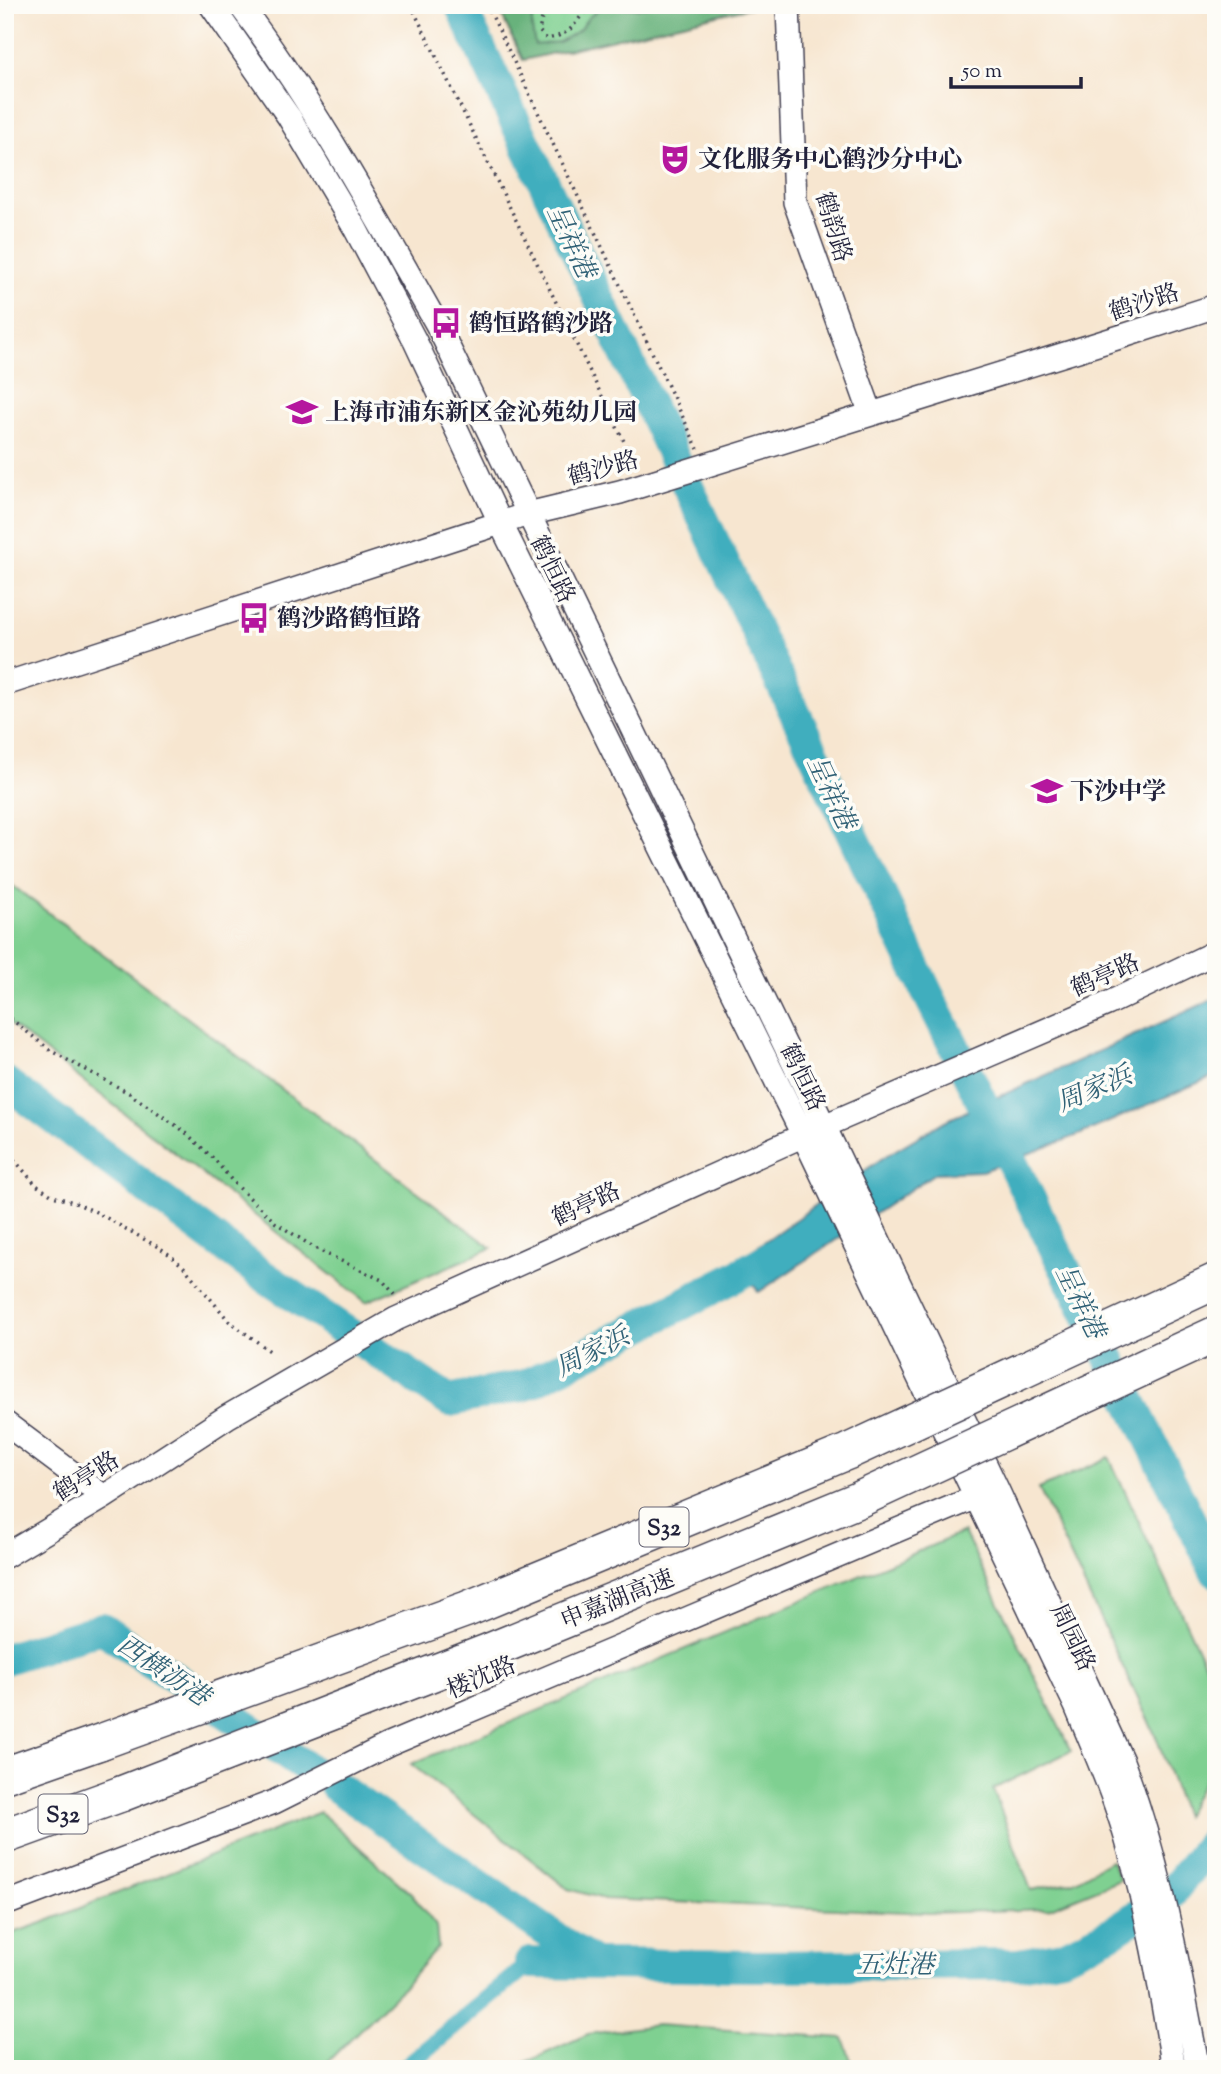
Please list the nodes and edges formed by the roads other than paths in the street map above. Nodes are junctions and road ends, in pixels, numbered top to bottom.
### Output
1 (211, 5) edge
2 (240, 5) edge
3 (788, 5) edge
4 (1216, 306) edge
5 (872, 414) junction
6 (528, 514) junction
7 (501, 524) junction
8 (5, 684) edge
9 (1216, 952) edge
10 (824, 1126) junction
11 (803, 1135) junction
12 (829, 1166) junction
13 (868, 1246) junction
14 (1216, 1281) edge
15 (1216, 1334) edge
16 (5, 1423) edge
17 (103, 1497) junction
18 (976, 1497) junction
19 (5, 1556) edge
20 (100, 1742) junction
21 (5, 1769) edge
22 (5, 1775) edge
23 (5, 1835) edge
24 (5, 1904) edge
25 (1174, 2069) edge
26 (1198, 2069) edge

1 - 7 street, 鹤恒路
2 - 6 street, 鹤恒路
3 - 5 street, 鹤韵路
4 - 5 street, 鹤沙路
5 - 6 street, 鹤沙路
6 - 7 street, 鹤沙路
6 - 10 street, 鹤恒路
7 - 8 street, 鹤沙路
7 - 11 street, 鹤恒路
9 - 10 street, 鹤亭路
10 - 11 street, 鹤亭路
10 - 12 street, 鹤恒路
11 - 12 street, 鹤恒路
11 - 17 street, 鹤亭路
12 - 13 street
13 - 18 street, 周园路
13 - 26 street, 周园路
14 - 20 highway, 申嘉湖高速 / S32, bridge
15 - 23 highway, 申嘉湖高速 / S32, bridge
16 - 17 street
17 - 19 street, 鹤亭路
18 - 24 street, 楼沈路
18 - 25 street, 周园路
20 - 21 highway
20 - 22 highway, 申嘉湖高速 / S32

